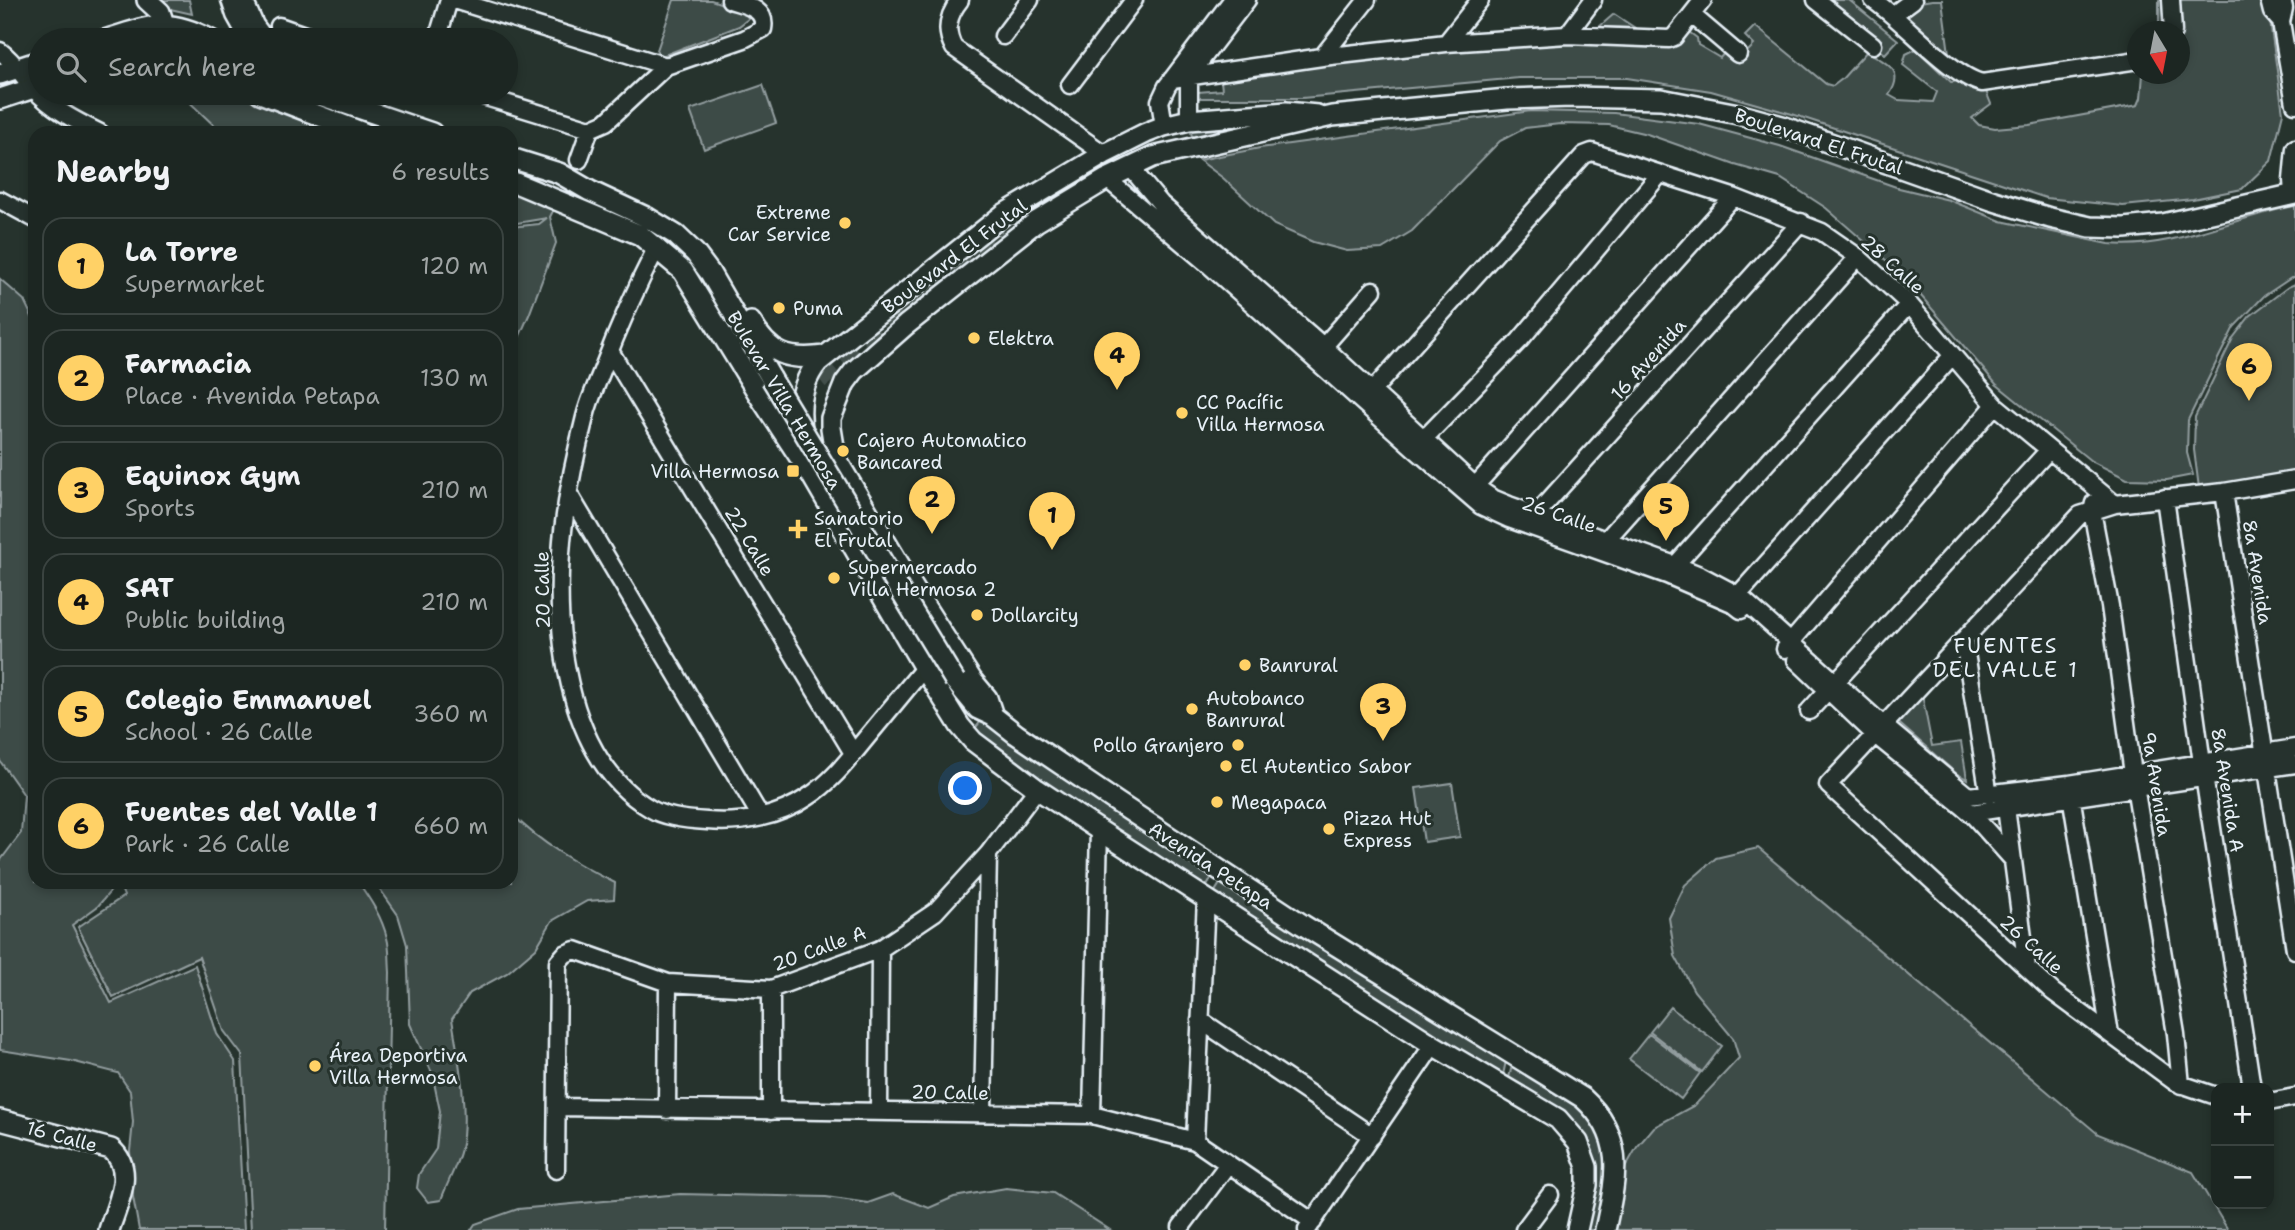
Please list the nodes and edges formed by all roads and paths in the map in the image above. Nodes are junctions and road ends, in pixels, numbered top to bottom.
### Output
1 (147, 0) edge
2 (230, 0) edge
3 (244, 0) edge
4 (449, 0) edge
5 (454, 0) edge
6 (730, 0) edge
7 (960, 0) edge
8 (1030, 0) edge
9 (1134, 0) edge
10 (1232, 0) edge
11 (1247, 0) edge
12 (1367, 0) edge
13 (1480, 0) edge
14 (1593, 0) edge
15 (1703, 0) edge
16 (1816, 0) edge
17 (1873, 0) edge
18 (1913, 0) edge
19 (2171, 0) edge
20 (2269, 0) edge
21 (2281, 0) edge
22 (484, 4) edge
23 (1894, 14) junction
24 (1692, 15) junction
25 (2172, 21) edge
26 (2281, 22) junction
27 (164, 24) junction
28 (279, 26) dead end
29 (143, 28) edge
30 (188, 28) edge
31 (242, 28) edge
32 (257, 28) edge
33 (285, 28) edge
34 (441, 28) edge
35 (1567, 35) junction
36 (1003, 36) dead end
37 (1446, 43) junction
38 (1872, 46) dead end
39 (0, 51) edge
40 (1738, 54) dead end
41 (1322, 57) junction
42 (2127, 61) edge
43 (28, 65) edge
44 (666, 66) junction
45 (9, 71) edge
46 (1189, 76) junction
47 (1172, 79) junction
48 (28, 82) edge
49 (1070, 85) dead end
50 (28, 90) edge
51 (0, 99) edge
52 (2295, 104) edge
53 (54, 105) edge
54 (291, 105) edge
55 (349, 105) edge
56 (512, 105) edge
57 (1332, 116) junction
58 (1189, 120) junction
59 (87, 126) edge
60 (346, 126) edge
61 (411, 126) edge
62 (1164, 126) junction
63 (590, 129) junction
64 (2295, 148) edge
65 (1104, 154) junction
66 (1153, 157) junction
67 (518, 160) edge
68 (579, 160) dead end
69 (1130, 167) junction
70 (1660, 174) junction
71 (564, 176) junction
72 (1107, 179) junction
73 (518, 184) edge
74 (2294, 194) edge
75 (1733, 197) junction
76 (0, 200) edge
77 (1059, 206) junction
78 (28, 215) edge
79 (1801, 222) junction
80 (1002, 231) tunnel mouth
81 (649, 241) junction
82 (1858, 257) junction
83 (1373, 290) dead end
84 (1909, 304) junction
85 (730, 327) tunnel mouth
86 (610, 351) junction
87 (1319, 352) junction
88 (825, 356) junction
89 (1952, 356) junction
90 (806, 377) junction
91 (839, 394) junction
92 (1367, 397) junction
93 (1996, 405) junction
94 (832, 443) junction
95 (1420, 444) junction
96 (2049, 450) junction
97 (806, 452) junction
98 (812, 476) junction
99 (2295, 482) edge
100 (1471, 490) junction
101 (2098, 491) junction
102 (2224, 492) junction
103 (569, 494) junction
104 (2165, 498) junction
105 (2115, 504) junction
106 (2092, 511) junction
107 (1532, 520) junction
108 (1601, 545) junction
109 (1671, 570) junction
110 (1735, 599) junction
111 (1964, 641) junction
112 (1788, 645) junction
113 (924, 668) junction
114 (1832, 687) junction
115 (1809, 711) dead end
116 (993, 716) junction
117 (1879, 729) junction
118 (2295, 748) edge
119 (853, 753) junction
120 (2267, 760) junction
121 (2295, 764) edge
122 (2203, 770) junction
123 (2134, 781) junction
124 (1037, 789) junction
125 (2070, 790) junction
126 (2000, 799) junction
127 (1971, 813) junction
128 (761, 817) junction
129 (1099, 830) junction
130 (988, 854) junction
131 (2013, 860) junction
132 (1222, 872) junction
133 (1206, 898) junction
134 (880, 949) junction
135 (2295, 950) edge
136 (2027, 968) junction
137 (668, 983) junction
138 (771, 989) junction
139 (1200, 1020) junction
140 (2110, 1034) junction
141 (1433, 1045) junction
142 (2251, 1083) edge
143 (2181, 1085) junction
144 (2211, 1094) edge
145 (2295, 1097) edge
146 (2274, 1101) edge
147 (558, 1107) junction
148 (667, 1110) junction
149 (771, 1111) junction
150 (878, 1112) junction
151 (983, 1113) junction
152 (1093, 1115) junction
153 (0, 1120) edge
154 (1372, 1136) junction
155 (1195, 1141) junction
156 (1228, 1164) junction
157 (556, 1170) dead end
158 (1550, 1195) dead end
159 (1310, 1226) edge
160 (1181, 1227) dead end
161 (109, 1230) edge
162 (1524, 1230) edge
163 (1577, 1230) edge
164 (1605, 1230) edge

1 - 27 main road
2 - 31 street
3 - 32 street
4 - 34 street
5 - 22 street
6 - 44 street
7 - 65 street
8 - 36 street
9 - 49 street
10 - 47 street
11 - 46 street
12 - 41 street
13 - 37 street
14 - 35 street
15 - 24 street
16 - 38 street
17 - 23 street
18 - 23 street
19 - 25 street
20 - 26 street
21 - 26 street
22 - 44 street
23 - 42 street
24 - 35 street
24 - 40 street
26 - 52 street
27 - 29 main road
27 - 30 main road
28 - 33 street
35 - 37 street
37 - 41 street
39 - 45 street
41 - 46 street
43 - 45 main road
44 - 63 street
45 - 48 street
46 - 47 street
46 - 58 street
47 - 62 street
50 - 51 main road
53 - 59 street
54 - 60 main road
55 - 61 main road
56 - 63 street
57 - 58 main road, Boulevard El Frutal
57 - 66 main road, Boulevard El Frutal
57 - 74 main road, Boulevard El Frutal
58 - 62 main road, Boulevard El Frutal
58 - 66 main road
62 - 65 main road, Boulevard El Frutal
63 - 68 street
64 - 74 street
65 - 88 main road, Boulevard El Frutal
66 - 69 main road, Boulevard El Frutal
67 - 71 main road, Bulevar Villa Hermosa
69 - 72 main road, Boulevard El Frutal
69 - 87 street, 26 Calle
70 - 75 street, 28 Calle
70 - 92 street, 28 Calle
70 - 95 street
71 - 88 main road
71 - 116 main road, Bulevar Villa Hermosa, bridge
72 - 77 main road, Boulevard El Frutal
72 - 87 street, 26 Calle
73 - 81 main road, Bulevar Villa Hermosa
75 - 79 street, 28 Calle
75 - 100 street
76 - 78 street
77 - 80 main road
77 - 91 main road, Boulevard El Frutal
79 - 82 street, 28 Calle
79 - 107 street, 16 Avenida
81 - 85 main road
81 - 86 street, 20 Calle
81 - 98 main road, Bulevar Villa Hermosa
82 - 84 street, 28 Calle
82 - 108 street
83 - 87 street
84 - 89 street, 28 Calle
84 - 109 street
86 - 103 street, 20 Calle
86 - 119 street, 22 Calle
87 - 92 street, 26 Calle
88 - 90 main road, Boulevard El Frutal
89 - 93 street, 28 Calle
89 - 110 street
90 - 91 main road
90 - 97 main road
91 - 94 main road, Boulevard El Frutal
92 - 95 street, 26 Calle
93 - 96 street, 28 Calle
93 - 112 street
94 - 97 main road
94 - 116 main road, Avenida Petapa
95 - 100 street, 26 Calle
96 - 101 street, 28 Calle
96 - 114 street
97 - 98 main road
98 - 113 main road, Avenida Petapa
99 - 102 street
100 - 107 street, 26 Calle
101 - 105 street, 28 Calle
101 - 106 street, 9a Avenida
102 - 104 street
102 - 120 street, 8a Avenida
103 - 128 street
103 - 128 street, 20 Calle
104 - 105 street
104 - 122 street, 8a Avenida A
105 - 106 street
106 - 111 street
106 - 123 street, 9a Avenida
107 - 108 street, 26 Calle
108 - 109 street, 26 Calle
109 - 110 street, 26 Calle
110 - 112 street, 26 Calle
111 - 117 street
111 - 126 street
112 - 114 street, 26 Calle
113 - 119 street, 20 Calle
113 - 124 main road, Avenida Petapa
114 - 115 street
114 - 117 street, 26 Calle
116 - 132 main road, Avenida Petapa
117 - 126 street, 26 Calle
117 - 127 street, 26 Calle
117 - 136 street, 26 Calle
118 - 120 street
119 - 128 street, 20 Calle
120 - 121 street
120 - 122 street
120 - 135 street, 8a Avenida
122 - 123 street
122 - 142 street, 8a Avenida A
123 - 125 street
123 - 143 street, 9a Avenida
124 - 129 main road, Avenida Petapa
124 - 130 street, 20 Calle A
125 - 126 street
125 - 140 street
126 - 127 street
126 - 131 street
127 - 131 street, 26 Calle
129 - 133 main road, Avenida Petapa
129 - 152 street
130 - 134 street, 20 Calle A
130 - 151 street
131 - 136 street
132 - 133 main road
132 - 164 main road, Avenida Petapa
133 - 139 street
133 - 141 main road, Avenida Petapa
134 - 138 street, 20 Calle A
134 - 150 street
136 - 140 street, 26 Calle
137 - 138 street, 20 Calle A
137 - 147 street, 20 Calle A
137 - 148 street
138 - 149 street
139 - 154 street
139 - 155 street
140 - 143 street, 26 Calle
141 - 154 street
141 - 163 main road, Avenida Petapa
143 - 144 street, 26 Calle
145 - 146 street
147 - 148 street, 20 Calle
147 - 157 street
148 - 149 street, 20 Calle
149 - 150 street, 20 Calle
150 - 151 street, 20 Calle
151 - 152 street, 20 Calle
152 - 155 street, 20 Calle
153 - 161 main road, 16 Calle
154 - 159 street
155 - 156 street, 20 Calle
156 - 159 street, 20 Calle
156 - 160 street
158 - 162 street

